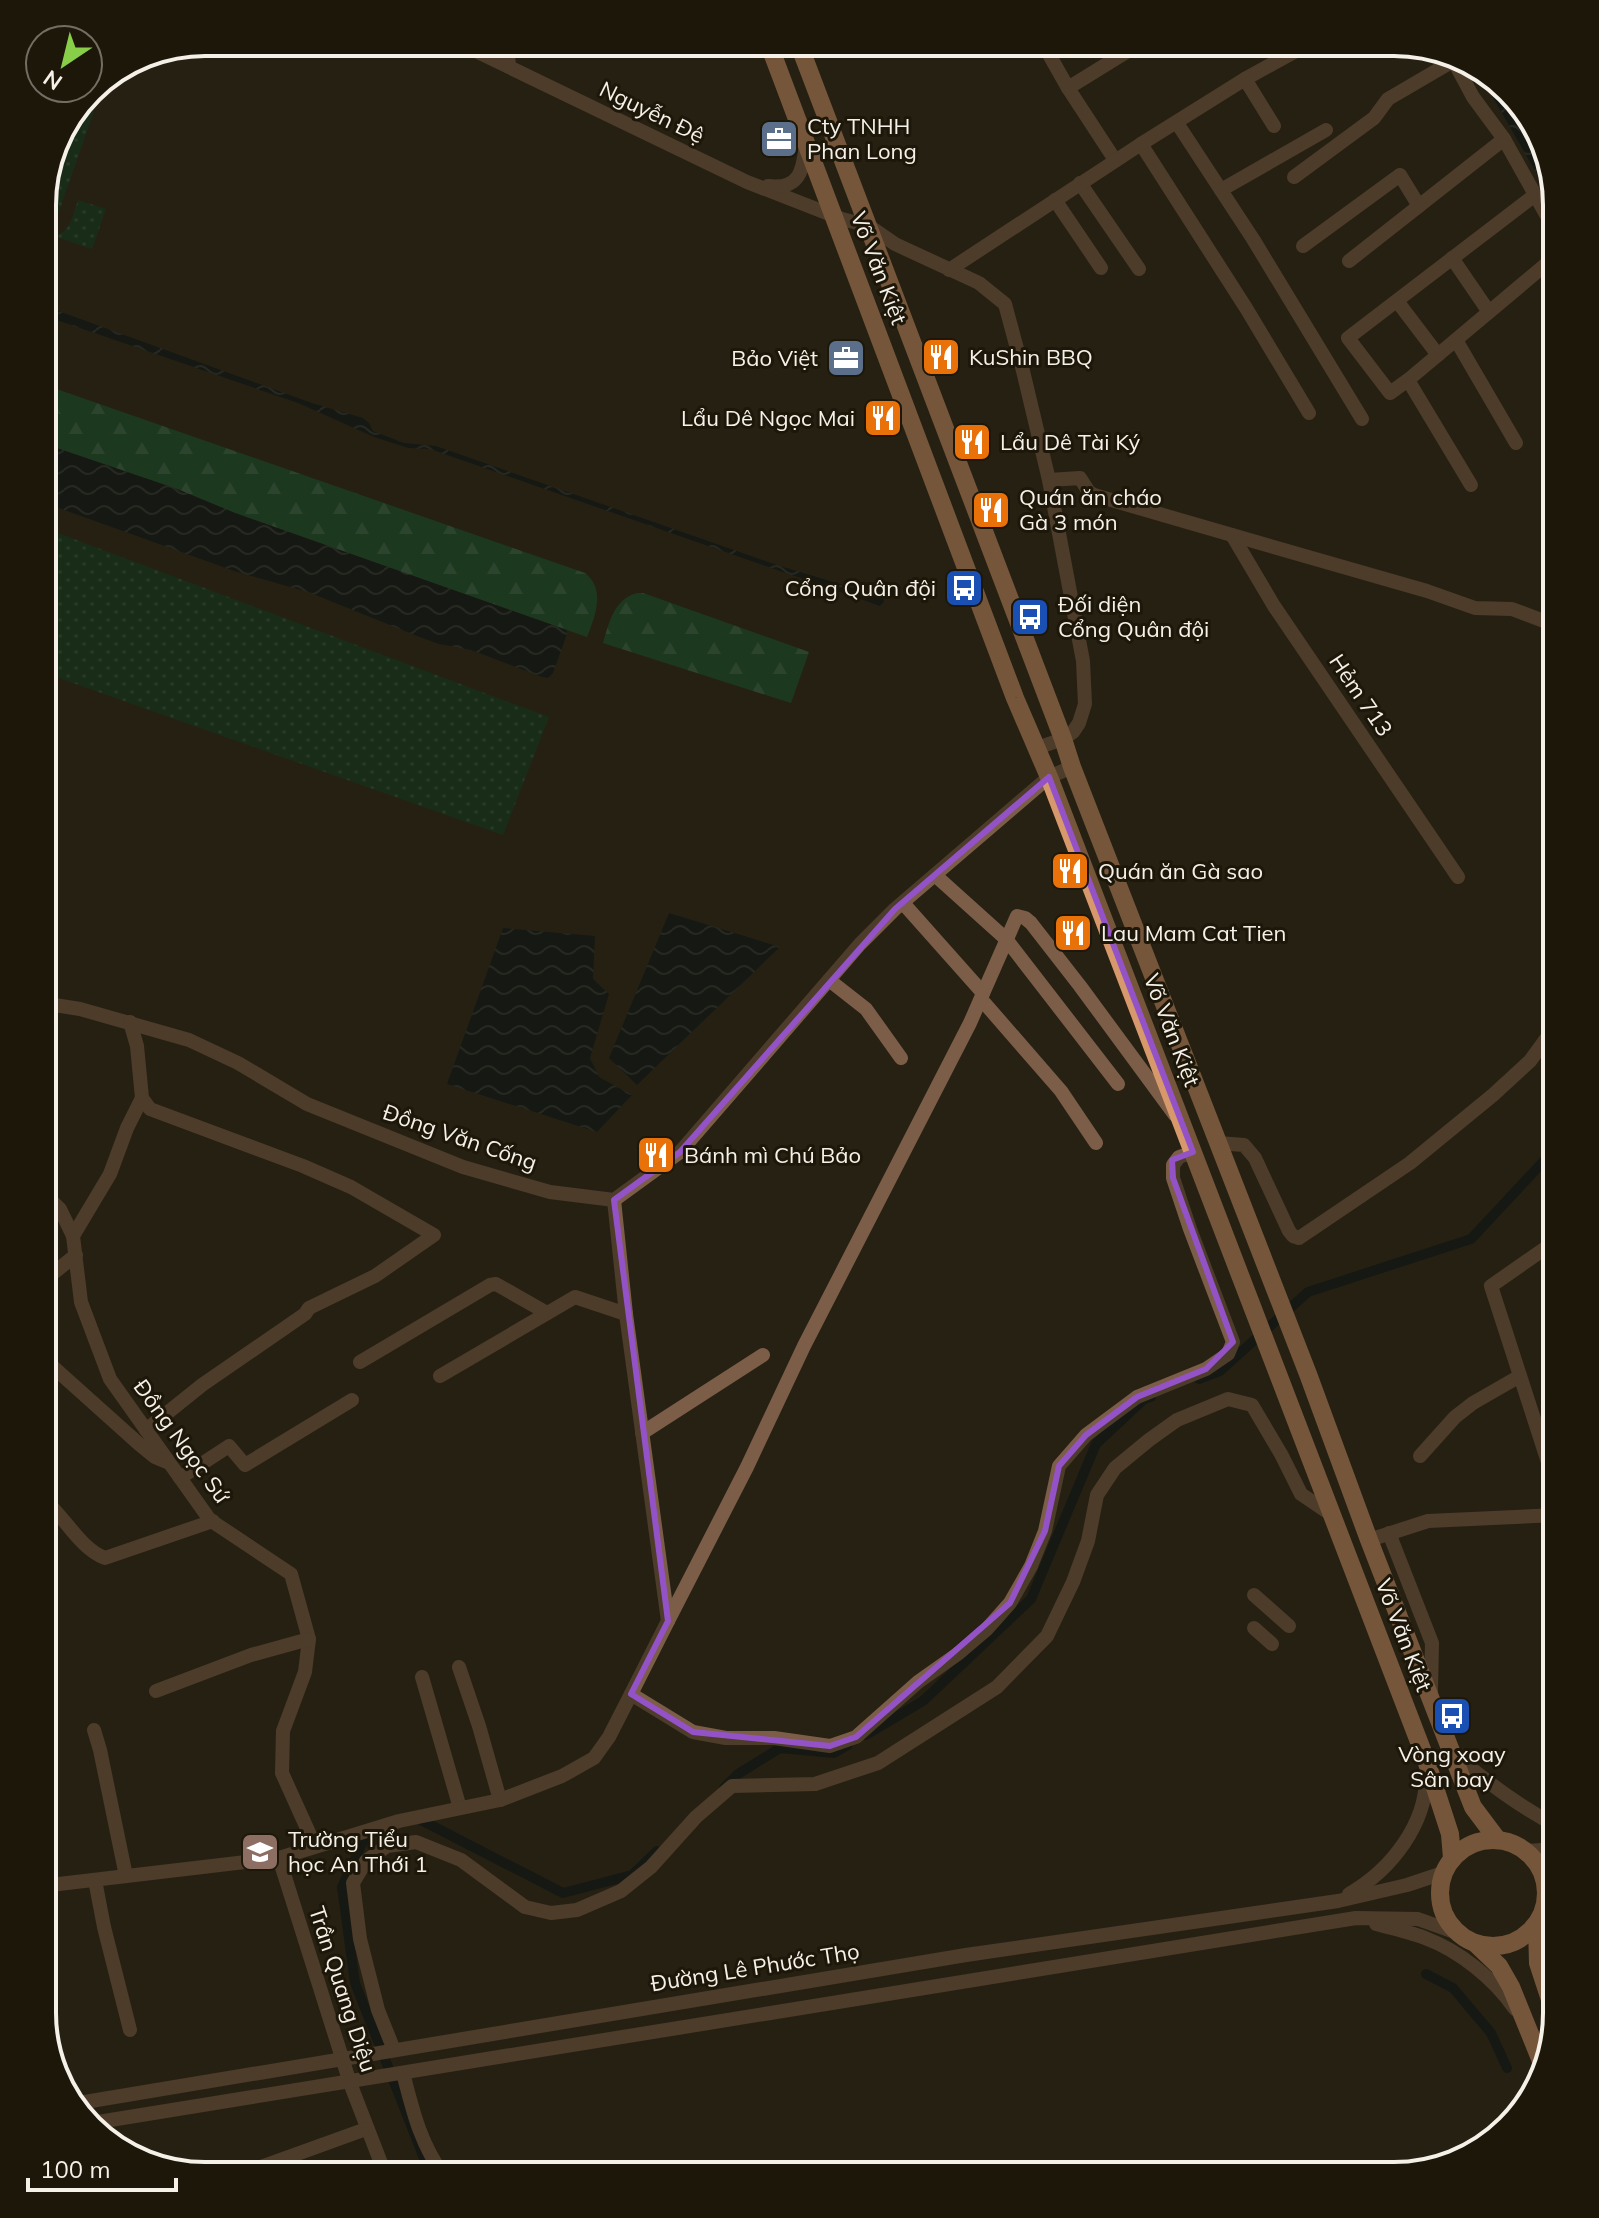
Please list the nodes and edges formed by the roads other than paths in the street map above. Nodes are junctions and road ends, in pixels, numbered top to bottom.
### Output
1 (486, 56) edge
2 (508, 56) edge
3 (773, 56) edge
4 (803, 56) edge
5 (1054, 56) edge
6 (1120, 56) edge
7 (1287, 56) edge
8 (1443, 64) edge
9 (509, 67) junction
10 (1458, 70) edge
11 (1245, 79) junction
12 (1068, 88) junction
13 (1177, 123) junction
14 (1274, 126) dead end
15 (1326, 130) dead end
16 (1504, 139) junction
17 (806, 144) junction
18 (1141, 144) junction
19 (1115, 160) junction
20 (1294, 177) dead end
21 (747, 182) junction
22 (1080, 183) junction
23 (1221, 190) junction
24 (1535, 195) junction
25 (1055, 200) junction
26 (1419, 206) junction
27 (1543, 209) edge
28 (832, 214) junction
29 (869, 226) junction
30 (1303, 246) dead end
31 (1452, 258) junction
32 (1349, 261) dead end
33 (1543, 267) edge
34 (1101, 268) dead end
35 (1139, 269) dead end
36 (949, 270) junction
37 (1397, 301) junction
38 (1489, 312) junction
39 (1456, 340) junction
40 (1438, 355) junction
41 (1408, 380) junction
42 (1309, 413) dead end
43 (1362, 419) dead end
44 (1516, 443) dead end
45 (1049, 480) junction
46 (1471, 485) dead end
47 (1232, 535) junction
48 (1543, 621) edge
49 (1063, 739) junction
50 (1037, 748) junction
51 (1072, 767) junction
52 (1049, 777) junction
53 (936, 876) junction
54 (1458, 877) dead end
55 (903, 903) junction
56 (1006, 939) junction
57 (829, 980) junction
58 (982, 996) junction
59 (56, 1005) edge
60 (130, 1022) junction
61 (1543, 1043) edge
62 (901, 1058) dead end
63 (1118, 1084) dead end
64 (142, 1098) junction
65 (1183, 1126) junction
66 (1096, 1143) dead end
67 (1218, 1143) junction
68 (1193, 1152) junction
69 (614, 1200) junction
70 (56, 1205) edge
71 (73, 1236) junction
72 (1543, 1250) edge
73 (76, 1255) junction
74 (56, 1271) edge
75 (547, 1313) junction
76 (626, 1314) junction
77 (763, 1355) dead end
78 (360, 1362) dead end
79 (56, 1370) edge
80 (440, 1376) dead end
81 (1520, 1376) junction
82 (352, 1400) dead end
83 (146, 1430) junction
84 (642, 1433) junction
85 (1543, 1447) edge
86 (1420, 1456) dead end
87 (170, 1464) junction
88 (180, 1478) junction
89 (56, 1513) edge
90 (1332, 1515) junction
91 (1543, 1516) edge
92 (213, 1521) junction
93 (1389, 1533) junction
94 (1369, 1540) junction
95 (1254, 1595) dead end
96 (668, 1621) junction
97 (1289, 1626) dead end
98 (1254, 1628) dead end
99 (309, 1639) junction
100 (1272, 1644) dead end
101 (459, 1667) dead end
102 (422, 1677) dead end
103 (156, 1691) dead end
104 (631, 1694) junction
105 (1431, 1700) junction
106 (94, 1730) dead end
107 (1451, 1751) junction
108 (1426, 1760) junction
109 (500, 1800) junction
110 (460, 1808) junction
111 (1543, 1819) edge
112 (1497, 1839) junction
113 (315, 1846) junction
114 (1543, 1850) edge
115 (1527, 1851) junction
116 (279, 1858) junction
117 (1448, 1866) junction
118 (1543, 1874) edge
119 (126, 1876) junction
120 (95, 1880) junction
121 (56, 1884) edge
122 (1338, 1901) junction
123 (1543, 1915) edge
124 (1356, 1918) junction
125 (1543, 1931) edge
126 (1467, 1938) junction
127 (1543, 1978) edge
128 (1527, 2025) junction
129 (130, 2030) dead end
130 (392, 2050) junction
131 (1538, 2053) edge
132 (343, 2058) junction
133 (394, 2074) junction
134 (350, 2083) junction
135 (86, 2102) edge
136 (103, 2121) edge
137 (366, 2129) junction
138 (273, 2162) edge
139 (380, 2162) edge
140 (435, 2162) edge

1 - 9 street, Nguyễn Đệ
2 - 9 street
3 - 17 main road, Võ Văn Kiệt
4 - 29 main road, Võ Văn Kiệt
5 - 12 street
6 - 12 street
7 - 11 street
8 - 20 street
9 - 21 street, Nguyễn Đệ
10 - 16 street
11 - 13 street
11 - 14 street
12 - 19 street
13 - 18 street
13 - 23 street
15 - 23 street
16 - 24 street
16 - 26 street
17 - 21 street
17 - 28 main road, Võ Văn Kiệt
18 - 19 street
18 - 42 street
19 - 22 street
21 - 28 street, Nguyễn Đệ
22 - 25 street
22 - 35 street
23 - 43 street
24 - 27 street
24 - 31 street
25 - 34 street
25 - 36 street
26 - 30 street
26 - 32 street
28 - 29 street, Nguyễn Đệ
28 - 50 main road, Võ Văn Kiệt
29 - 36 street, Nguyễn Đệ
29 - 49 main road, Võ Văn Kiệt
31 - 37 street
31 - 38 street
33 - 38 street
36 - 45 street, Nguyễn Đệ
37 - 40 street
37 - 41 street
38 - 39 street
39 - 40 street
39 - 44 street
40 - 41 street
41 - 46 street
45 - 47 street
45 - 49 street, Nguyễn Đệ
47 - 48 street
47 - 54 street, Hẻm 713
49 - 50 street
49 - 51 main road, Võ Văn Kiệt
50 - 52 main road, Võ Văn Kiệt
51 - 52 street
51 - 67 main road, Võ Văn Kiệt
52 - 53 street
52 - 65 main road, Võ Văn Kiệt
53 - 55 street
53 - 56 street
55 - 57 street
55 - 58 street
56 - 58 street
56 - 63 street
56 - 65 street
57 - 62 street
57 - 69 street
58 - 66 street
58 - 96 street
59 - 60 street, Đồng Văn Cống
60 - 64 street
60 - 69 street, Đồng Văn Cống
61 - 67 street
64 - 71 street
64 - 83 street
65 - 68 main road, Võ Văn Kiệt
67 - 94 main road, Võ Văn Kiệt
68 - 90 main road, Võ Văn Kiệt
68 - 104 street
69 - 76 street
70 - 71 street
71 - 73 street, Đồng Ngọc Sứ
72 - 81 street
73 - 74 street
73 - 83 street, Đồng Ngọc Sứ
75 - 76 street
75 - 78 street
75 - 80 street
76 - 84 street
77 - 84 street
79 - 87 street
81 - 85 street
81 - 86 street
82 - 88 street
83 - 87 street, Đồng Ngọc Sứ
84 - 96 street
87 - 88 street, Đồng Ngọc Sứ
88 - 92 street, Đồng Ngọc Sứ
89 - 92 street
90 - 108 main road, Võ Văn Kiệt
90 - 130 street
91 - 93 street
92 - 99 street, Đồng Ngọc Sứ
93 - 94 street
93 - 105 street
94 - 105 main road, Võ Văn Kiệt
95 - 97 street
96 - 104 street
98 - 100 street
99 - 103 street
99 - 113 street, Đồng Ngọc Sứ
101 - 109 street
102 - 110 street
104 - 109 street
105 - 107 main road, Võ Văn Kiệt
106 - 119 street
107 - 111 street
107 - 112 main road, Võ Văn Kiệt
108 - 117 main road, Võ Văn Kiệt
108 - 122 street
109 - 110 street
110 - 113 street
112 - 115 main road
112 - 117 main road
113 - 116 street
114 - 115 street
115 - 118 main road
116 - 119 street
116 - 132 street, Trần Quang Diệu
117 - 122 street, Đường Lê Phước Thọ
117 - 126 main road
119 - 120 street
120 - 121 street
120 - 129 street
122 - 130 street, Đường Lê Phước Thọ
123 - 126 main road
124 - 126 street
124 - 128 street
124 - 133 street
125 - 127 main road
126 - 128 main road
128 - 131 main road
130 - 132 street, Đường Lê Phước Thọ
132 - 134 street, Trần Quang Diệu
132 - 135 street, Đường Lê Phước Thọ
133 - 134 street
133 - 140 street
134 - 136 street
134 - 137 street, Trần Quang Diệu
137 - 138 street
137 - 139 street, Trần Quang Diệu

